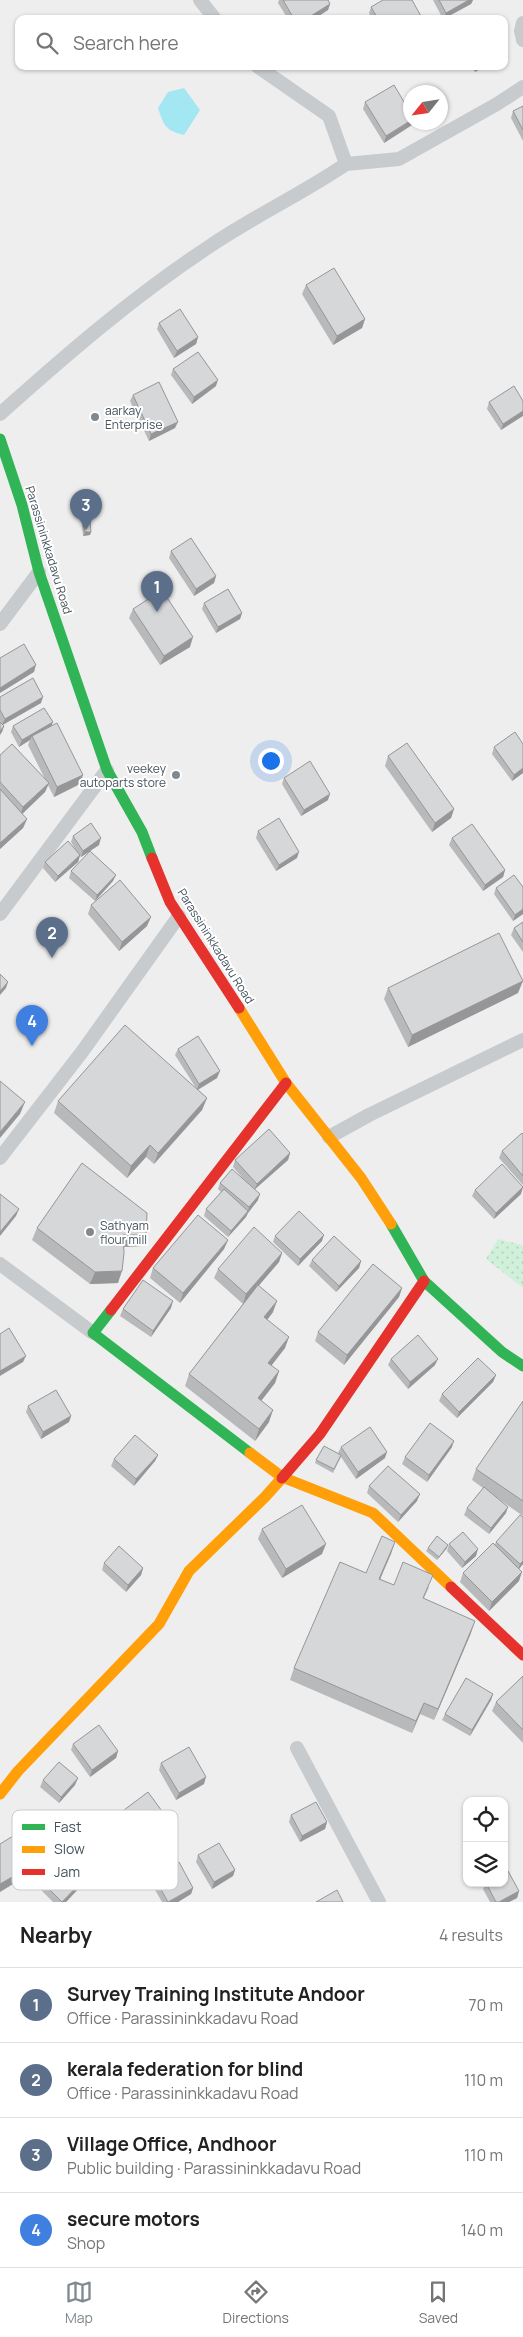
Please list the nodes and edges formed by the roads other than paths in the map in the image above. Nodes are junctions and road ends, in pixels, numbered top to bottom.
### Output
1 (200, 0) edge
2 (212, 15) edge
3 (523, 23) edge
4 (523, 40) edge
5 (263, 70) edge
6 (523, 87) edge
7 (346, 164) junction
8 (0, 414) edge
9 (0, 439) edge
10 (39, 572) junction
11 (0, 624) edge
12 (107, 770) junction
13 (0, 914) edge
14 (179, 916) junction
15 (523, 1040) edge
16 (286, 1083) junction
17 (329, 1137) junction
18 (0, 1158) edge
19 (0, 1264) edge
20 (424, 1282) junction
21 (93, 1333) junction
22 (523, 1366) edge
23 (282, 1477) junction
24 (523, 1655) edge
25 (298, 1748) dead end
26 (0, 1794) edge
27 (380, 1902) edge

1 - 2 street
3 - 4 street
5 - 7 street
6 - 7 street
7 - 8 street
9 - 10 street, Parassininkkadavu Road
10 - 11 street
10 - 12 street, Parassininkkadavu Road
12 - 13 street
12 - 14 street, Parassininkkadavu Road
14 - 16 street, Parassininkkadavu Road
14 - 18 street
15 - 17 street
16 - 17 street, Parassininkkadavu Road
16 - 21 street
17 - 20 street, Parassininkkadavu Road
19 - 21 street
20 - 22 street, Parassininkkadavu Road
20 - 23 street
21 - 23 street
23 - 24 street
23 - 26 street
25 - 27 street

